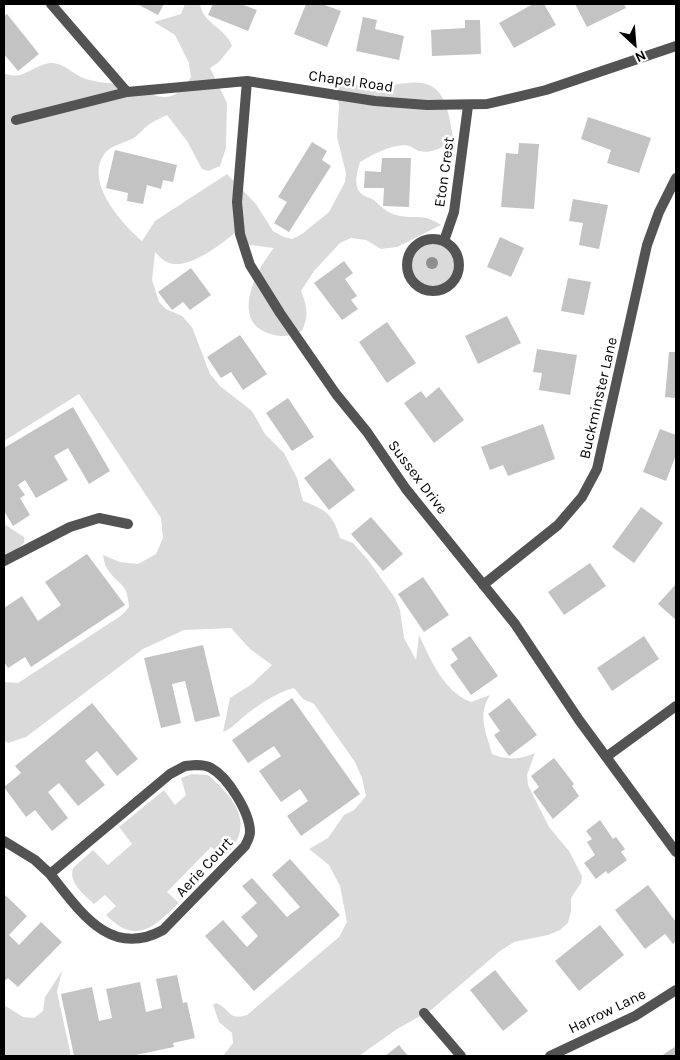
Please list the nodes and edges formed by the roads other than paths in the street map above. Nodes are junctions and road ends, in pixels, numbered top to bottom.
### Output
1 (51, 4) edge
2 (676, 46) edge
3 (248, 82) junction
4 (127, 92) junction
5 (468, 106) junction
6 (16, 120) dead end
7 (676, 178) edge
8 (444, 241) junction
9 (128, 524) dead end
10 (4, 561) edge
11 (483, 585) junction
12 (676, 706) edge
13 (606, 757) junction
14 (4, 841) edge
15 (676, 852) edge
16 (50, 874) junction
17 (676, 990) edge
18 (424, 1013) dead end
19 (567, 1052) edge
20 (461, 1056) edge
21 (550, 1056) edge

1 - 4 street
2 - 5 street, Chapel Road
3 - 4 street, Chapel Road
3 - 5 street, Chapel Road
3 - 11 street, Sussex Drive
4 - 6 street, Chapel Road
5 - 8 street, Eton Crest
7 - 11 street, Buckminster Lane
8 - 8 street
9 - 10 street
11 - 13 street, Sussex Drive
12 - 13 street
13 - 15 street, Sussex Drive
14 - 16 street, Aerie Court
16 - 16 street, Aerie Court
17 - 19 street, Harrow Lane
18 - 20 street
19 - 21 street, Harrow Lane

